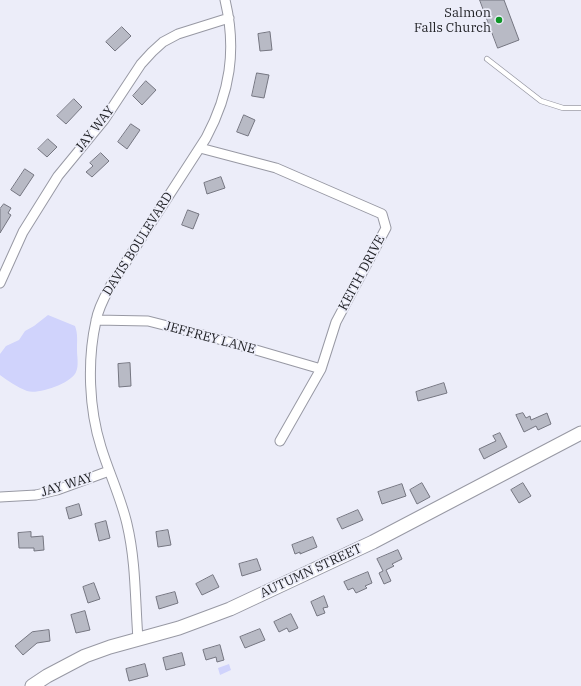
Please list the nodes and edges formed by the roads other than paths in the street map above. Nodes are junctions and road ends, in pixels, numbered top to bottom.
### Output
1 (225, 0) edge
2 (229, 18) junction
3 (487, 59) dead end
4 (581, 108) edge
5 (200, 148) junction
6 (0, 283) edge
7 (96, 320) junction
8 (321, 369) junction
9 (581, 434) edge
10 (280, 441) dead end
11 (109, 471) junction
12 (0, 497) edge
13 (138, 639) junction
14 (32, 686) edge

1 - 2 street, DAVIS BOULEVARD
2 - 5 street, DAVIS BOULEVARD
2 - 6 street, JAY WAY
3 - 4 lane
5 - 7 street, DAVIS BOULEVARD
5 - 8 street, KEITH DRIVE
7 - 8 street, JEFFREY LANE
7 - 11 street, DAVIS BOULEVARD
8 - 10 street, KEITH DRIVE
9 - 13 street, AUTUMN STREET
11 - 12 street, JAY WAY
11 - 13 street, DAVIS BOULEVARD
13 - 14 street, AUTUMN STREET

